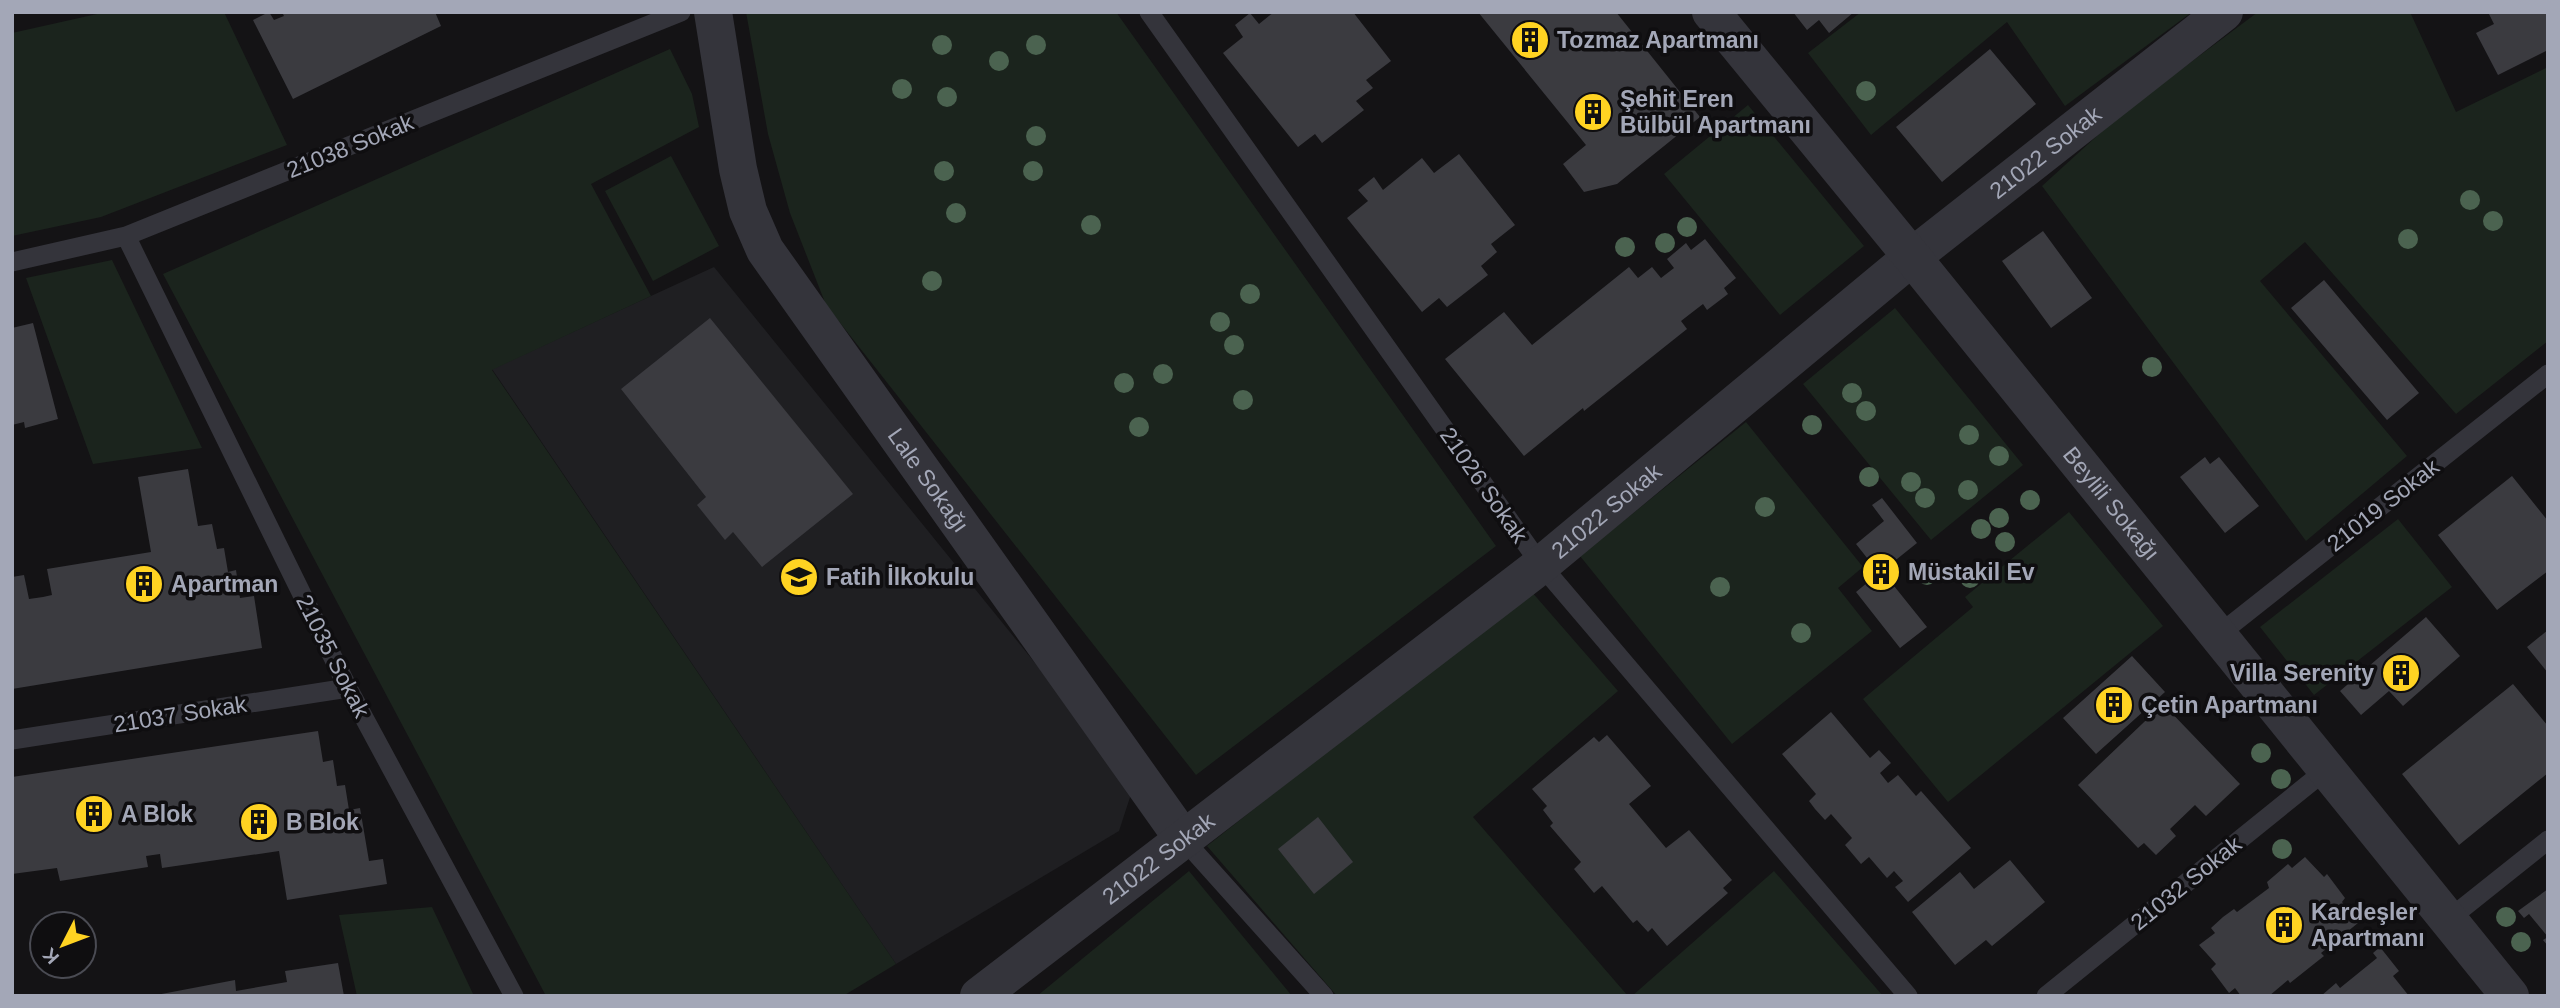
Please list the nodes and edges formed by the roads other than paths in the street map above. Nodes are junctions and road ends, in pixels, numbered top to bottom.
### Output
1 (681, 12) edge
2 (713, 12) edge
3 (1149, 12) edge
4 (1710, 12) edge
5 (2224, 12) edge
6 (127, 236) junction
7 (1912, 257) junction
8 (12, 262) edge
9 (2548, 374) edge
10 (1541, 565) junction
11 (2217, 636) junction
12 (348, 688) junction
13 (12, 740) edge
14 (2326, 770) junction
15 (1184, 840) junction
16 (2548, 840) edge
17 (2449, 919) junction
18 (514, 996) edge
19 (979, 996) edge
20 (1324, 996) edge
21 (1908, 996) edge
22 (2046, 996) edge
23 (2510, 996) edge

1 - 6 lane, 21038 Sokak
2 - 15 street, Lale Sokağı
3 - 10 lane, 21026 Sokak
4 - 7 street, Beylili Sokağı
5 - 7 street, 21022 Sokak
6 - 8 lane, 21038 Sokak
6 - 12 lane, 21035 Sokak
7 - 10 street, 21022 Sokak
7 - 11 street, Beylili Sokağı
9 - 11 lane, 21019 Sokak
10 - 15 street, 21022 Sokak
10 - 21 lane, 21026 Sokak
11 - 14 street, Beylili Sokağı
12 - 13 lane, 21037 Sokak
12 - 18 lane, 21035 Sokak
14 - 17 street, Beylili Sokağı
14 - 22 lane, 21032 Sokak
15 - 19 street, 21022 Sokak
15 - 20 lane, Lale Sokağı
16 - 17 lane
17 - 23 street, Beylili Sokağı

